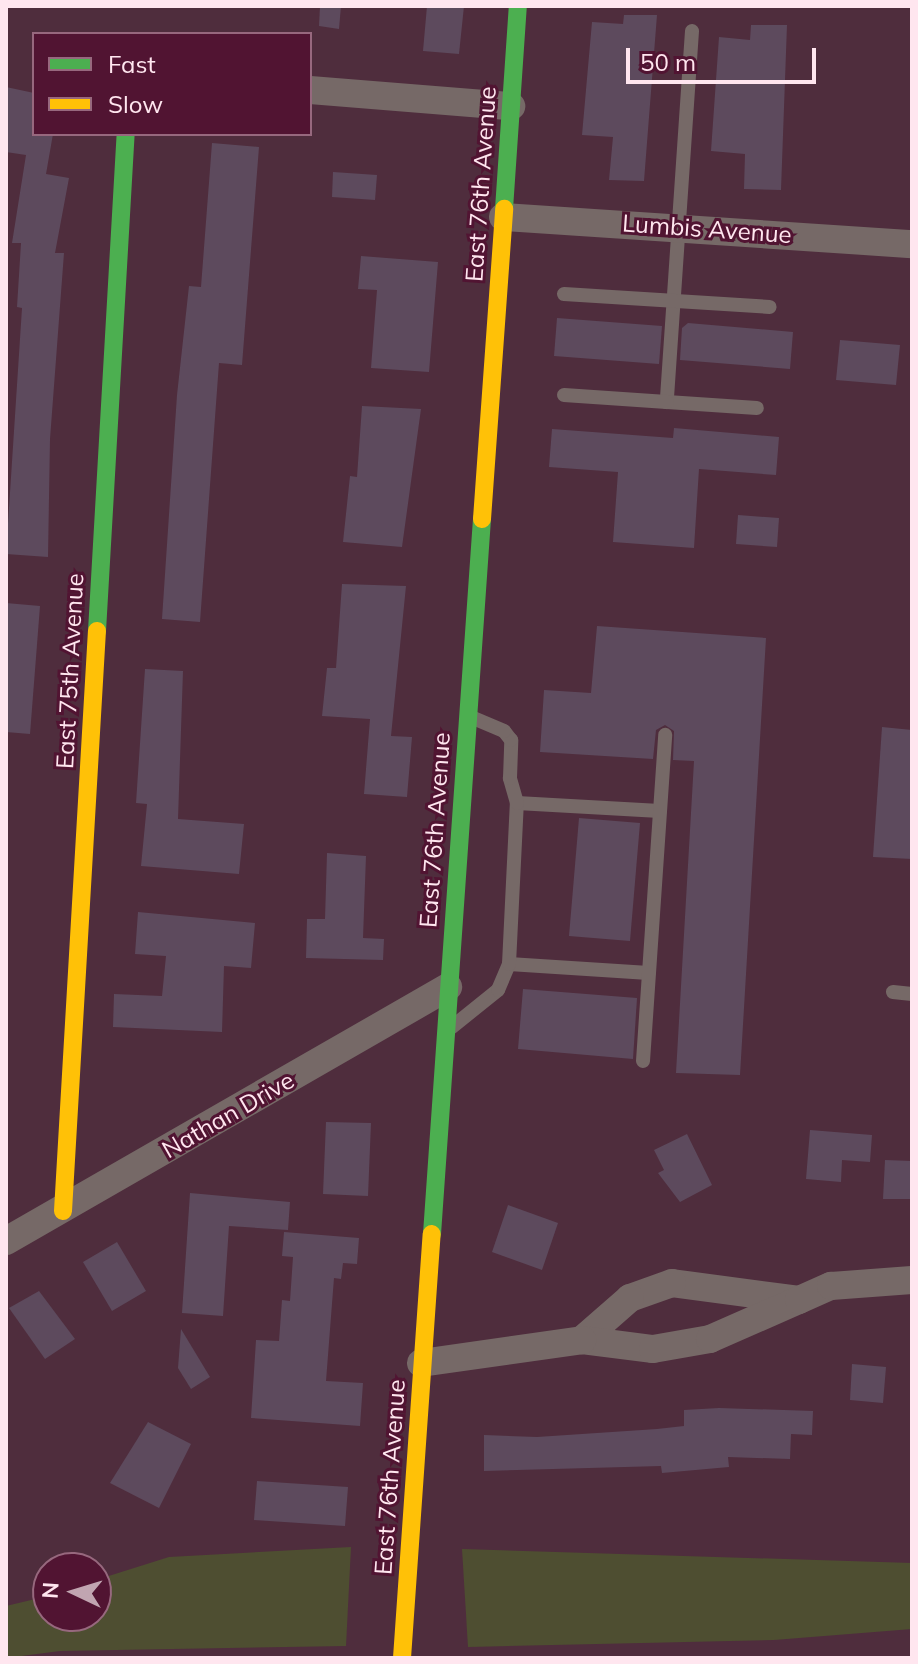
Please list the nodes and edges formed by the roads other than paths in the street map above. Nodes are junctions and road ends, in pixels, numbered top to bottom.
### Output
1 (518, 6) edge
2 (692, 31) dead end
3 (312, 90) edge
4 (511, 106) junction
5 (126, 136) edge
6 (503, 217) junction
7 (676, 226) junction
8 (912, 244) edge
9 (564, 294) dead end
10 (675, 303) junction
11 (770, 307) dead end
12 (564, 395) dead end
13 (667, 402) junction
14 (757, 408) dead end
15 (467, 715) junction
16 (665, 735) dead end
17 (517, 803) junction
18 (660, 811) junction
19 (509, 964) junction
20 (649, 973) junction
21 (448, 987) junction
22 (893, 992) dead end
23 (912, 994) edge
24 (444, 1033) junction
25 (643, 1061) dead end
26 (63, 1211) junction
27 (6, 1241) edge
28 (912, 1280) edge
29 (799, 1300) junction
30 (582, 1340) junction
31 (421, 1363) junction
32 (402, 1658) edge

1 - 4 street, East 76th Avenue
2 - 7 lane
3 - 4 street
4 - 6 street, East 76th Avenue
5 - 26 street, East 75th Avenue
6 - 7 street, Lumbis Avenue
6 - 15 street, East 76th Avenue
7 - 8 street, Lumbis Avenue
7 - 10 lane
9 - 10 lane
10 - 11 lane
10 - 13 lane
12 - 13 lane
13 - 14 lane
15 - 17 lane
15 - 21 street, East 76th Avenue
16 - 18 lane
17 - 18 lane
17 - 19 lane
18 - 20 lane
19 - 20 lane
19 - 24 lane
20 - 25 lane
21 - 24 street, East 76th Avenue
21 - 26 street, Nathan Drive
22 - 23 lane
24 - 31 street, East 76th Avenue
26 - 27 street, Nathan Drive
28 - 29 street
29 - 30 street
29 - 30 street
30 - 31 street
31 - 32 street, East 76th Avenue

